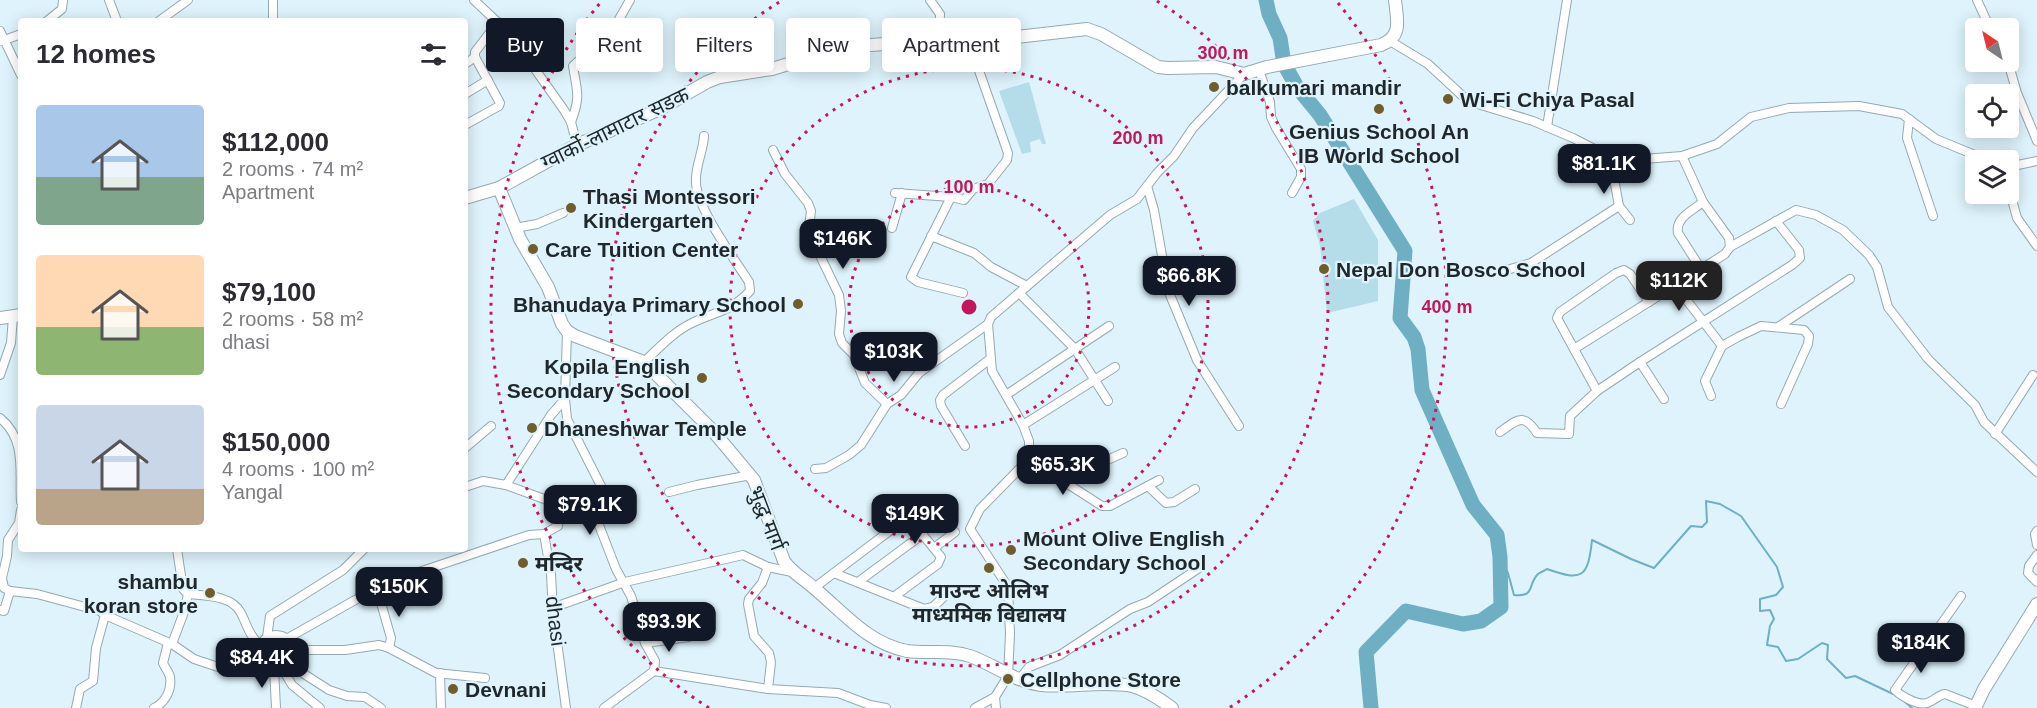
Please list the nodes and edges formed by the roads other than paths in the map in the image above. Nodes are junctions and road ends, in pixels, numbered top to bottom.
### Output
1 (63, 0) edge
2 (109, 0) edge
3 (188, 0) edge
4 (273, 0) edge
5 (474, 0) edge
6 (630, 0) edge
7 (930, 0) edge
8 (1395, 0) edge
9 (1566, 0) edge
10 (1977, 0) edge
11 (50, 18) edge
12 (116, 18) edge
13 (163, 18) edge
14 (273, 18) edge
15 (494, 18) edge
16 (940, 18) edge
17 (1985, 18) edge
18 (0, 31) edge
19 (18, 35) edge
20 (1021, 36) edge
21 (486, 38) edge
22 (2, 40) edge
23 (1390, 41) junction
24 (882, 44) edge
25 (475, 57) junction
26 (468, 62) edge
27 (1263, 68) junction
28 (18, 69) edge
29 (536, 72) edge
30 (979, 72) edge
31 (2011, 72) edge
32 (1244, 74) junction
33 (488, 80) junction
34 (468, 92) edge
35 (1909, 119) junction
36 (571, 122) junction
37 (468, 123) edge
38 (1547, 127) junction
39 (704, 136) dead end
40 (2037, 141) edge
41 (577, 145) junction
42 (773, 150) dead end
43 (1965, 151) edge
44 (1682, 156) junction
45 (1610, 157) junction
46 (2037, 161) edge
47 (2019, 165) edge
48 (1147, 186) junction
49 (500, 188) junction
50 (1292, 193) dead end
51 (468, 197) edge
52 (951, 197) junction
53 (1703, 202) junction
54 (2013, 204) edge
55 (1619, 206) junction
56 (563, 213) dead end
57 (1933, 216) dead end
58 (1630, 220) dead end
59 (1776, 221) junction
60 (515, 228) junction
61 (892, 228) dead end
62 (931, 236) junction
63 (2037, 246) edge
64 (1730, 247) junction
65 (1701, 269) junction
66 (1500, 272) dead end
67 (1850, 279) dead end
68 (1675, 285) junction
69 (1027, 286) junction
70 (1019, 293) junction
71 (963, 294) dead end
72 (1648, 302) junction
73 (11, 316) edge
74 (1704, 322) junction
75 (988, 324) junction
76 (1109, 326) dead end
77 (1779, 327) junction
78 (567, 331) junction
79 (1722, 346) junction
80 (1075, 349) junction
81 (1574, 349) junction
82 (990, 359) junction
83 (644, 362) junction
84 (1640, 362) junction
85 (1114, 367) dead end
86 (0, 375) edge
87 (2033, 375) dead end
88 (1094, 379) junction
89 (1597, 391) junction
90 (1006, 395) junction
91 (1711, 396) dead end
92 (565, 399) junction
93 (1664, 399) dead end
94 (1108, 401) dead end
95 (887, 404) junction
96 (1781, 404) dead end
97 (0, 418) edge
98 (1023, 425) junction
99 (492, 426) dead end
100 (1239, 426) dead end
101 (1500, 432) dead end
102 (1995, 434) junction
103 (18, 442) edge
104 (468, 446) edge
105 (965, 446) dead end
106 (1123, 453) dead end
107 (1029, 459) junction
108 (815, 469) dead end
109 (2037, 472) edge
110 (751, 475) junction
111 (1062, 480) junction
112 (1159, 480) dead end
113 (506, 485) junction
114 (468, 486) edge
115 (1148, 486) junction
116 (1195, 489) dead end
117 (669, 492) dead end
118 (18, 523) edge
119 (2037, 531) edge
120 (955, 532) dead end
121 (544, 534) junction
122 (923, 534) junction
123 (2037, 544) edge
124 (934, 548) junction
125 (177, 552) edge
126 (361, 552) edge
127 (2037, 555) edge
128 (768, 567) junction
129 (1198, 568) dead end
130 (792, 572) junction
131 (834, 573) junction
132 (624, 582) junction
133 (858, 582) junction
134 (2037, 582) edge
135 (814, 588) junction
136 (952, 589) dead end
137 (377, 590) junction
138 (10, 591) junction
139 (188, 594) junction
140 (894, 596) junction
141 (1961, 596) dead end
142 (2037, 604) edge
143 (552, 608) junction
144 (0, 610) edge
145 (105, 615) junction
146 (267, 637) junction
147 (689, 637) dead end
148 (288, 638) junction
149 (645, 643) junction
150 (170, 644) junction
151 (260, 646) junction
152 (389, 648) junction
153 (294, 650) junction
154 (291, 661) junction
155 (265, 665) junction
156 (278, 669) junction
157 (654, 671) junction
158 (440, 673) junction
159 (485, 678) dead end
160 (1013, 678) junction
161 (768, 689) junction
162 (995, 698) junction
163 (1975, 707) edge
164 (76, 708) edge
165 (154, 708) edge
166 (276, 708) edge
167 (320, 708) edge
168 (381, 708) edge
169 (441, 708) edge
170 (566, 708) edge
171 (604, 708) edge
172 (885, 708) edge
173 (975, 708) edge
174 (996, 708) edge
175 (1172, 708) edge

1 - 11 street
2 - 12 street
3 - 13 street
4 - 14 street
5 - 15 street
6 - 36 street
7 - 16 street
8 - 23 street
9 - 38 street
10 - 17 street
18 - 22 street
19 - 22 street
20 - 32 street, ग्वार्को-लामाटार सडक
21 - 25 street
22 - 28 street
23 - 27 street, ग्वार्को-लामाटार सडक
23 - 38 street
24 - 41 street, ग्वार्को-लामाटार सडक
25 - 26 street
25 - 33 street
27 - 32 street, ग्वार्को-लामाटार सडक
27 - 50 street
29 - 36 street
30 - 52 street
31 - 40 street
32 - 48 street
33 - 34 street
33 - 37 street
35 - 43 street
35 - 44 street
35 - 57 street
36 - 41 street
38 - 45 street
39 - 83 street
41 - 49 street, ग्वार्को-लामाटार सडक
42 - 95 street
44 - 45 street
44 - 53 street
45 - 55 street
46 - 47 street
48 - 69 street
48 - 100 street
49 - 51 street, ग्वार्को-लामाटार सडक
49 - 60 street
52 - 61 street
52 - 62 street
53 - 64 street
53 - 65 street
54 - 63 street
55 - 58 street
55 - 66 street
56 - 60 street
59 - 64 street
59 - 74 street
59 - 102 street
60 - 78 street
62 - 69 street
62 - 71 street
64 - 65 street
65 - 68 street
67 - 77 street
68 - 72 street
68 - 74 street
69 - 70 street
70 - 75 street
70 - 80 street
72 - 81 street
72 - 81 street
73 - 86 street
74 - 79 street
74 - 84 street
75 - 82 street
75 - 95 street
76 - 80 street
77 - 79 street
77 - 96 street
78 - 83 street, भुद्ध मार्ग
78 - 92 street
79 - 91 street
80 - 88 street
80 - 90 street
81 - 89 street
82 - 90 street
82 - 105 street
83 - 110 street, भुद्ध मार्ग
84 - 89 street
84 - 93 street
85 - 88 street
87 - 102 street
88 - 94 street
88 - 98 street
89 - 101 street
90 - 98 street
92 - 113 street
92 - 132 street
95 - 108 street
97 - 103 street
98 - 107 street
99 - 104 street
102 - 109 street
106 - 111 street
107 - 111 street
107 - 160 street
110 - 117 street
110 - 130 street, भुद्ध मार्ग
111 - 115 street
112 - 115 street
113 - 114 street
113 - 121 street
115 - 116 street
118 - 138 street
119 - 123 street
120 - 124 street
121 - 137 street
121 - 143 street, dhasi
122 - 124 street
122 - 131 street
122 - 133 street
124 - 140 street
125 - 139 street
126 - 146 street
127 - 134 street
128 - 130 street
128 - 132 street
128 - 161 street
129 - 160 street
130 - 135 street, भुद्ध मार्ग
131 - 133 street
131 - 135 street
132 - 143 street
132 - 149 street
133 - 140 street
135 - 160 street, भुद्ध मार्ग
136 - 140 street
137 - 148 street
137 - 152 street
138 - 144 street
138 - 145 street
139 - 150 street
139 - 151 street
141 - 163 street
142 - 163 street
143 - 170 street, dhasi
145 - 150 street
145 - 164 street
146 - 148 street
146 - 151 street
147 - 149 street
148 - 153 street
149 - 157 street
150 - 155 street
150 - 165 street
151 - 155 street
152 - 153 street
152 - 158 street
153 - 154 street
154 - 156 street
154 - 168 street
155 - 156 street
156 - 166 street
156 - 167 street
157 - 161 street
157 - 171 street
158 - 159 street
158 - 169 street
160 - 162 street
160 - 175 street, भुद्ध मार्ग
161 - 172 street
162 - 173 street
162 - 174 street

